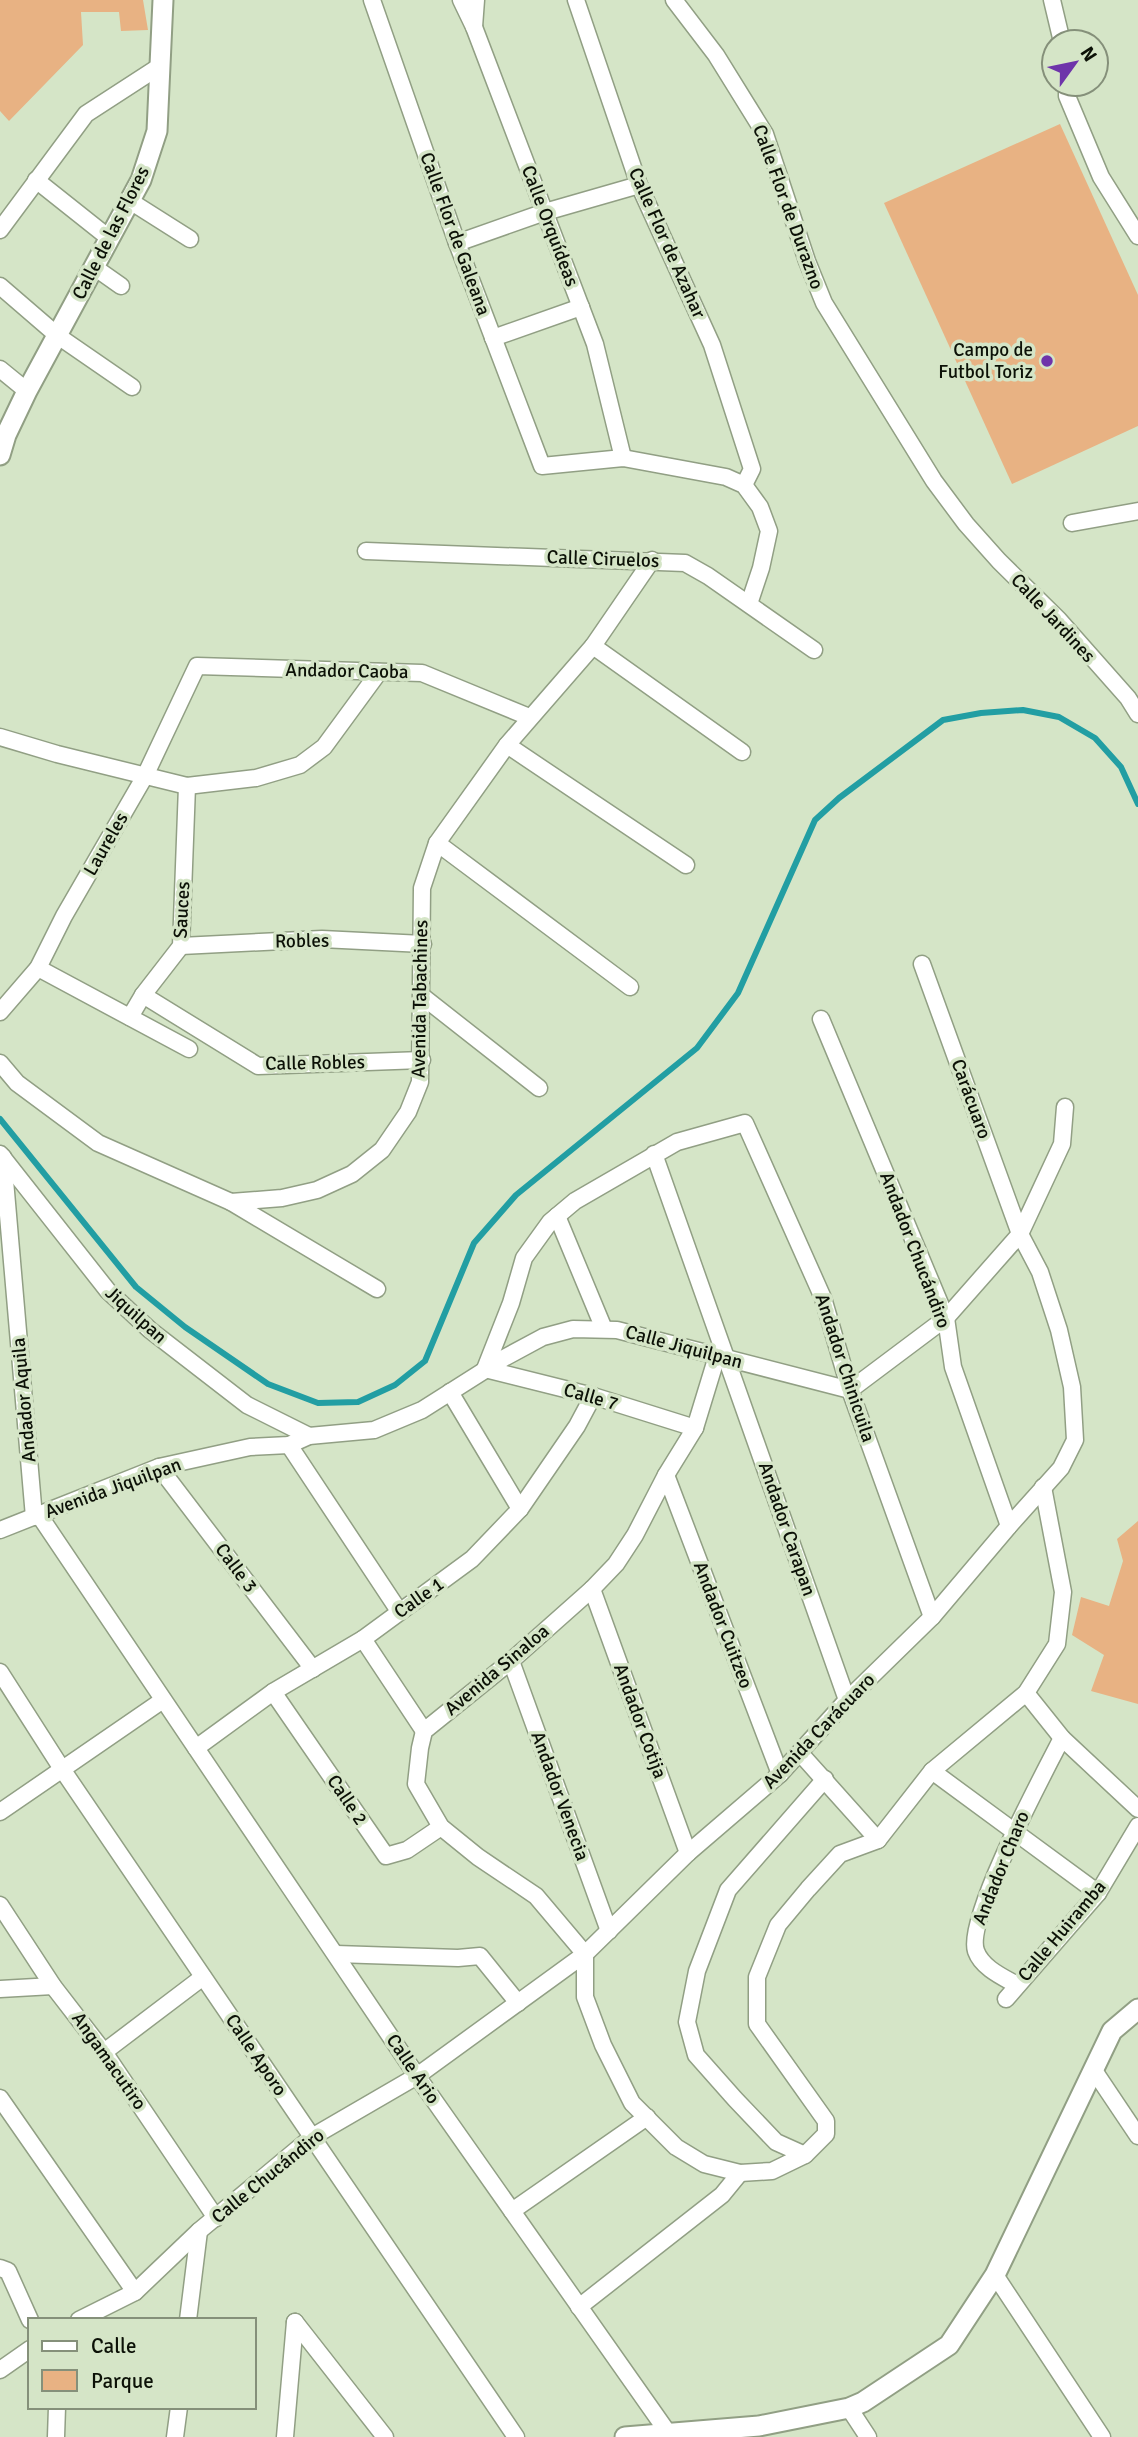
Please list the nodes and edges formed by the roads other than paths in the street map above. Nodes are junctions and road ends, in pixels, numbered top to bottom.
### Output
1 (163, 0) edge
2 (372, 0) edge
3 (461, 0) edge
4 (477, 0) edge
5 (576, 0) edge
6 (674, 0) edge
7 (1052, 0) edge
8 (474, 27) junction
9 (1059, 28) edge
10 (160, 66) junction
11 (1068, 98) edge
12 (36, 180) junction
13 (639, 186) junction
14 (130, 201) junction
15 (545, 212) junction
16 (0, 230) edge
17 (1138, 236) edge
18 (109, 238) junction
19 (190, 239) dead end
20 (457, 243) junction
21 (94, 267) junction
22 (0, 286) edge
23 (121, 286) dead end
24 (581, 307) junction
25 (58, 337) junction
26 (493, 338) junction
27 (0, 369) edge
28 (132, 387) dead end
29 (27, 391) junction
30 (1, 453) edge
31 (623, 458) junction
32 (744, 485) junction
33 (1138, 512) edge
34 (1072, 523) dead end
35 (966, 524) joint
36 (366, 551) dead end
37 (652, 560) junction
38 (749, 604) junction
39 (593, 646) junction
40 (814, 650) dead end
41 (197, 666) joint
42 (379, 672) junction
43 (1138, 714) edge
44 (529, 718) junction
45 (0, 737) edge
46 (507, 745) junction
47 (742, 752) dead end
48 (145, 776) junction
49 (187, 786) junction
50 (437, 843) junction
51 (687, 865) dead end
52 (423, 944) junction
53 (181, 946) junction
54 (922, 964) dead end
55 (38, 968) junction
56 (630, 987) dead end
57 (143, 995) junction
58 (422, 996) junction
59 (0, 1012) edge
60 (130, 1017) junction
61 (821, 1018) dead end
62 (189, 1049) dead end
63 (422, 1060) junction
64 (0, 1063) edge
65 (539, 1088) dead end
66 (1065, 1107) dead end
67 (654, 1154) junction
68 (1, 1155) edge
69 (231, 1202) junction
70 (557, 1216) junction
71 (1020, 1234) junction
72 (377, 1289) dead end
73 (946, 1318) junction
74 (604, 1329) junction
75 (722, 1357) junction
76 (485, 1369) junction
77 (850, 1390) junction
78 (450, 1392) junction
79 (593, 1396) junction
80 (695, 1428) junction
81 (309, 1436) junction
82 (289, 1445) junction
83 (159, 1467) junction
84 (666, 1475) junction
85 (1043, 1487) junction
86 (520, 1509) junction
87 (36, 1516) junction
88 (1009, 1526) junction
89 (0, 1530) edge
90 (592, 1588) junction
91 (399, 1611) junction
92 (932, 1617) junction
93 (363, 1639) junction
94 (511, 1661) junction
95 (313, 1669) junction
96 (0, 1672) edge
97 (273, 1692) junction
98 (1026, 1693) junction
99 (163, 1700) junction
100 (847, 1700) junction
101 (424, 1731) junction
102 (1062, 1738) junction
103 (196, 1748) junction
104 (800, 1753) junction
105 (62, 1769) junction
106 (932, 1771) junction
107 (780, 1774) junction
108 (825, 1779) junction
109 (1138, 1809) edge
110 (0, 1812) edge
111 (1138, 1826) edge
112 (441, 1827) junction
113 (1013, 1832) junction
114 (878, 1840) junction
115 (688, 1853) junction
116 (1098, 1893) junction
117 (0, 1905) edge
118 (609, 1931) junction
119 (336, 1954) junction
120 (585, 1954) junction
121 (203, 1977) junction
122 (1017, 1985) junction
123 (53, 1986) junction
124 (0, 1989) edge
125 (1006, 1999) dead end
126 (518, 2003) junction
127 (1138, 2010) edge
128 (104, 2052) junction
129 (1093, 2069) junction
130 (417, 2076) junction
131 (0, 2098) edge
132 (647, 2117) junction
133 (1138, 2136) edge
134 (312, 2137) junction
135 (805, 2155) junction
136 (740, 2173) junction
137 (512, 2211) junction
138 (216, 2218) junction
139 (198, 2231) junction
140 (0, 2268) edge
141 (995, 2275) junction
142 (135, 2292) junction
143 (579, 2306) junction
144 (29, 2318) edge
145 (83, 2318) edge
146 (188, 2318) edge
147 (28, 2350) edge
148 (0, 2370) edge
149 (57, 2409) edge
150 (178, 2409) edge
151 (849, 2409) junction
152 (670, 2436) edge
153 (56, 2437) edge
154 (175, 2437) edge
155 (285, 2437) edge
156 (385, 2437) edge
157 (516, 2437) edge
158 (625, 2437) edge
159 (868, 2437) edge
160 (1102, 2437) edge

1 - 10 street, Calle de las Flores
2 - 20 street, Calle Flor de Galeana
3 - 8 street, Calle Orquídeas
4 - 8 street
5 - 13 street, Calle Flor de Azahar
6 - 35 street, Calle Flor de Durazno
7 - 9 street
8 - 15 street, Calle Orquídeas
10 - 12 street
10 - 14 street, Calle de las Flores
11 - 17 street
12 - 16 street
12 - 18 street
13 - 15 street
13 - 32 street, Calle Flor de Azahar
14 - 18 street, Calle de las Flores
14 - 19 street
15 - 20 street
15 - 24 street, Calle Orquídeas
18 - 21 street, Calle de las Flores
20 - 26 street, Calle Flor de Galeana
21 - 23 street
21 - 25 street, Calle de las Flores
22 - 25 street
24 - 26 street
24 - 31 street, Calle Orquídeas
25 - 28 street
25 - 29 street, Calle de las Flores
26 - 31 street, Calle Flor de Galeana
27 - 29 street
29 - 30 street, Calle de las Flores
31 - 32 street
32 - 38 street
33 - 34 street
35 - 43 street, Calle Jardines
36 - 37 street, Calle Ciruelos
37 - 38 street, Calle Ciruelos
37 - 39 street, Avenida Tabachines
38 - 40 street, Calle Ciruelos
39 - 44 street, Avenida Tabachines
39 - 47 street
41 - 42 street, Andador Caoba
41 - 48 street, Laureles
42 - 44 street, Andador Caoba
42 - 49 street
44 - 46 street, Avenida Tabachines
45 - 48 street
46 - 50 street, Avenida Tabachines
46 - 51 street
48 - 49 street
48 - 55 street, Laureles
49 - 53 street, Sauces
50 - 52 street, Avenida Tabachines
50 - 56 street
52 - 53 street, Robles
52 - 58 street, Avenida Tabachines
53 - 57 street, Sauces
54 - 71 street, Carácuaro
55 - 59 street, Laureles
55 - 60 street
57 - 60 street, Sauces
57 - 63 street, Calle Robles
58 - 63 street, Avenida Tabachines
58 - 65 street
60 - 62 street
61 - 73 street, Andador Chucándiro
63 - 69 street, Avenida Tabachines
64 - 69 street, Avenida Tabachines
66 - 71 street
67 - 70 street
67 - 75 street, Andador Carapan
67 - 77 street, Andador Chinicuila
68 - 81 street, Jiquilpan
68 - 87 street, Andador Aquila
69 - 72 street
70 - 74 street
70 - 76 street
71 - 73 street
71 - 85 street, Avenida Carácuaro
73 - 77 street
73 - 88 street, Andador Chucándiro
74 - 75 street, Calle Jiquilpan
74 - 76 street, Calle Jiquilpan
75 - 77 street, Calle Jiquilpan
75 - 80 street, Avenida Sinaloa
75 - 100 street, Andador Carapan
76 - 78 street, Calle Jiquilpan
76 - 79 street, Calle 7
77 - 92 street, Andador Chinicuila
78 - 81 street, Calle Jiquilpan
78 - 86 street
79 - 80 street, Calle 7
79 - 86 street, Calle 1
80 - 84 street, Avenida Sinaloa
81 - 82 street, Avenida Jiquilpan
82 - 83 street, Avenida Jiquilpan
82 - 91 street
83 - 87 street, Avenida Jiquilpan
83 - 95 street, Calle 3
84 - 90 street, Avenida Sinaloa
84 - 107 street, Andador Cuitzeo
85 - 88 street, Avenida Carácuaro
85 - 98 street
86 - 91 street, Calle 1
87 - 89 street, Avenida Jiquilpan
87 - 99 street, Andador Aquila
88 - 92 street, Avenida Carácuaro
90 - 94 street, Avenida Sinaloa
90 - 115 street, Andador Cotija
91 - 93 street, Calle 1
92 - 100 street, Avenida Carácuaro
93 - 95 street, Calle 1
93 - 101 street
94 - 101 street, Avenida Sinaloa
94 - 118 street, Andador Venecia
95 - 97 street, Calle 1
96 - 105 street, Calle Aporo
97 - 103 street, Calle 1
97 - 112 street, Calle 2
98 - 102 street
98 - 106 street
99 - 103 street, Calle Ario
99 - 105 street
100 - 104 street, Avenida Carácuaro
101 - 112 street
102 - 109 street
102 - 113 street, Andador Charo
103 - 119 street, Calle Ario
104 - 107 street, Avenida Carácuaro
104 - 108 street
105 - 110 street
105 - 121 street, Calle Aporo
106 - 113 street
106 - 114 street
107 - 115 street, Avenida Carácuaro
108 - 114 street
108 - 135 street
111 - 116 street, Calle Huiramba
112 - 120 street
113 - 116 street
113 - 122 street, Andador Charo
114 - 135 street
115 - 118 street, Avenida Carácuaro
116 - 122 street, Calle Huiramba
117 - 123 street, Angamacutiro
118 - 120 street, Avenida Carácuaro
119 - 126 street
119 - 130 street, Calle Ario
120 - 126 street, Calle Chucándiro
120 - 132 street
121 - 128 street
121 - 134 street, Calle Aporo
122 - 125 street, Calle Huiramba
123 - 124 street
123 - 128 street, Angamacutiro
126 - 130 street, Calle Chucándiro
127 - 129 street
128 - 138 street, Angamacutiro
129 - 133 street
129 - 141 street
130 - 134 street, Calle Chucándiro
130 - 137 street, Calle Ario
131 - 142 street
132 - 136 street
132 - 137 street
134 - 138 street, Calle Chucándiro
134 - 157 street, Calle Aporo
135 - 136 street
136 - 143 street
137 - 143 street, Calle Ario
138 - 139 street, Calle Chucándiro
139 - 142 street
139 - 146 street, Calle Chucándiro
140 - 144 street
141 - 151 street
141 - 160 street
142 - 145 street
143 - 152 street, Calle Ario
147 - 148 street
149 - 153 street
150 - 154 street
151 - 152 street
151 - 159 street
152 - 158 street
155 - 156 street

